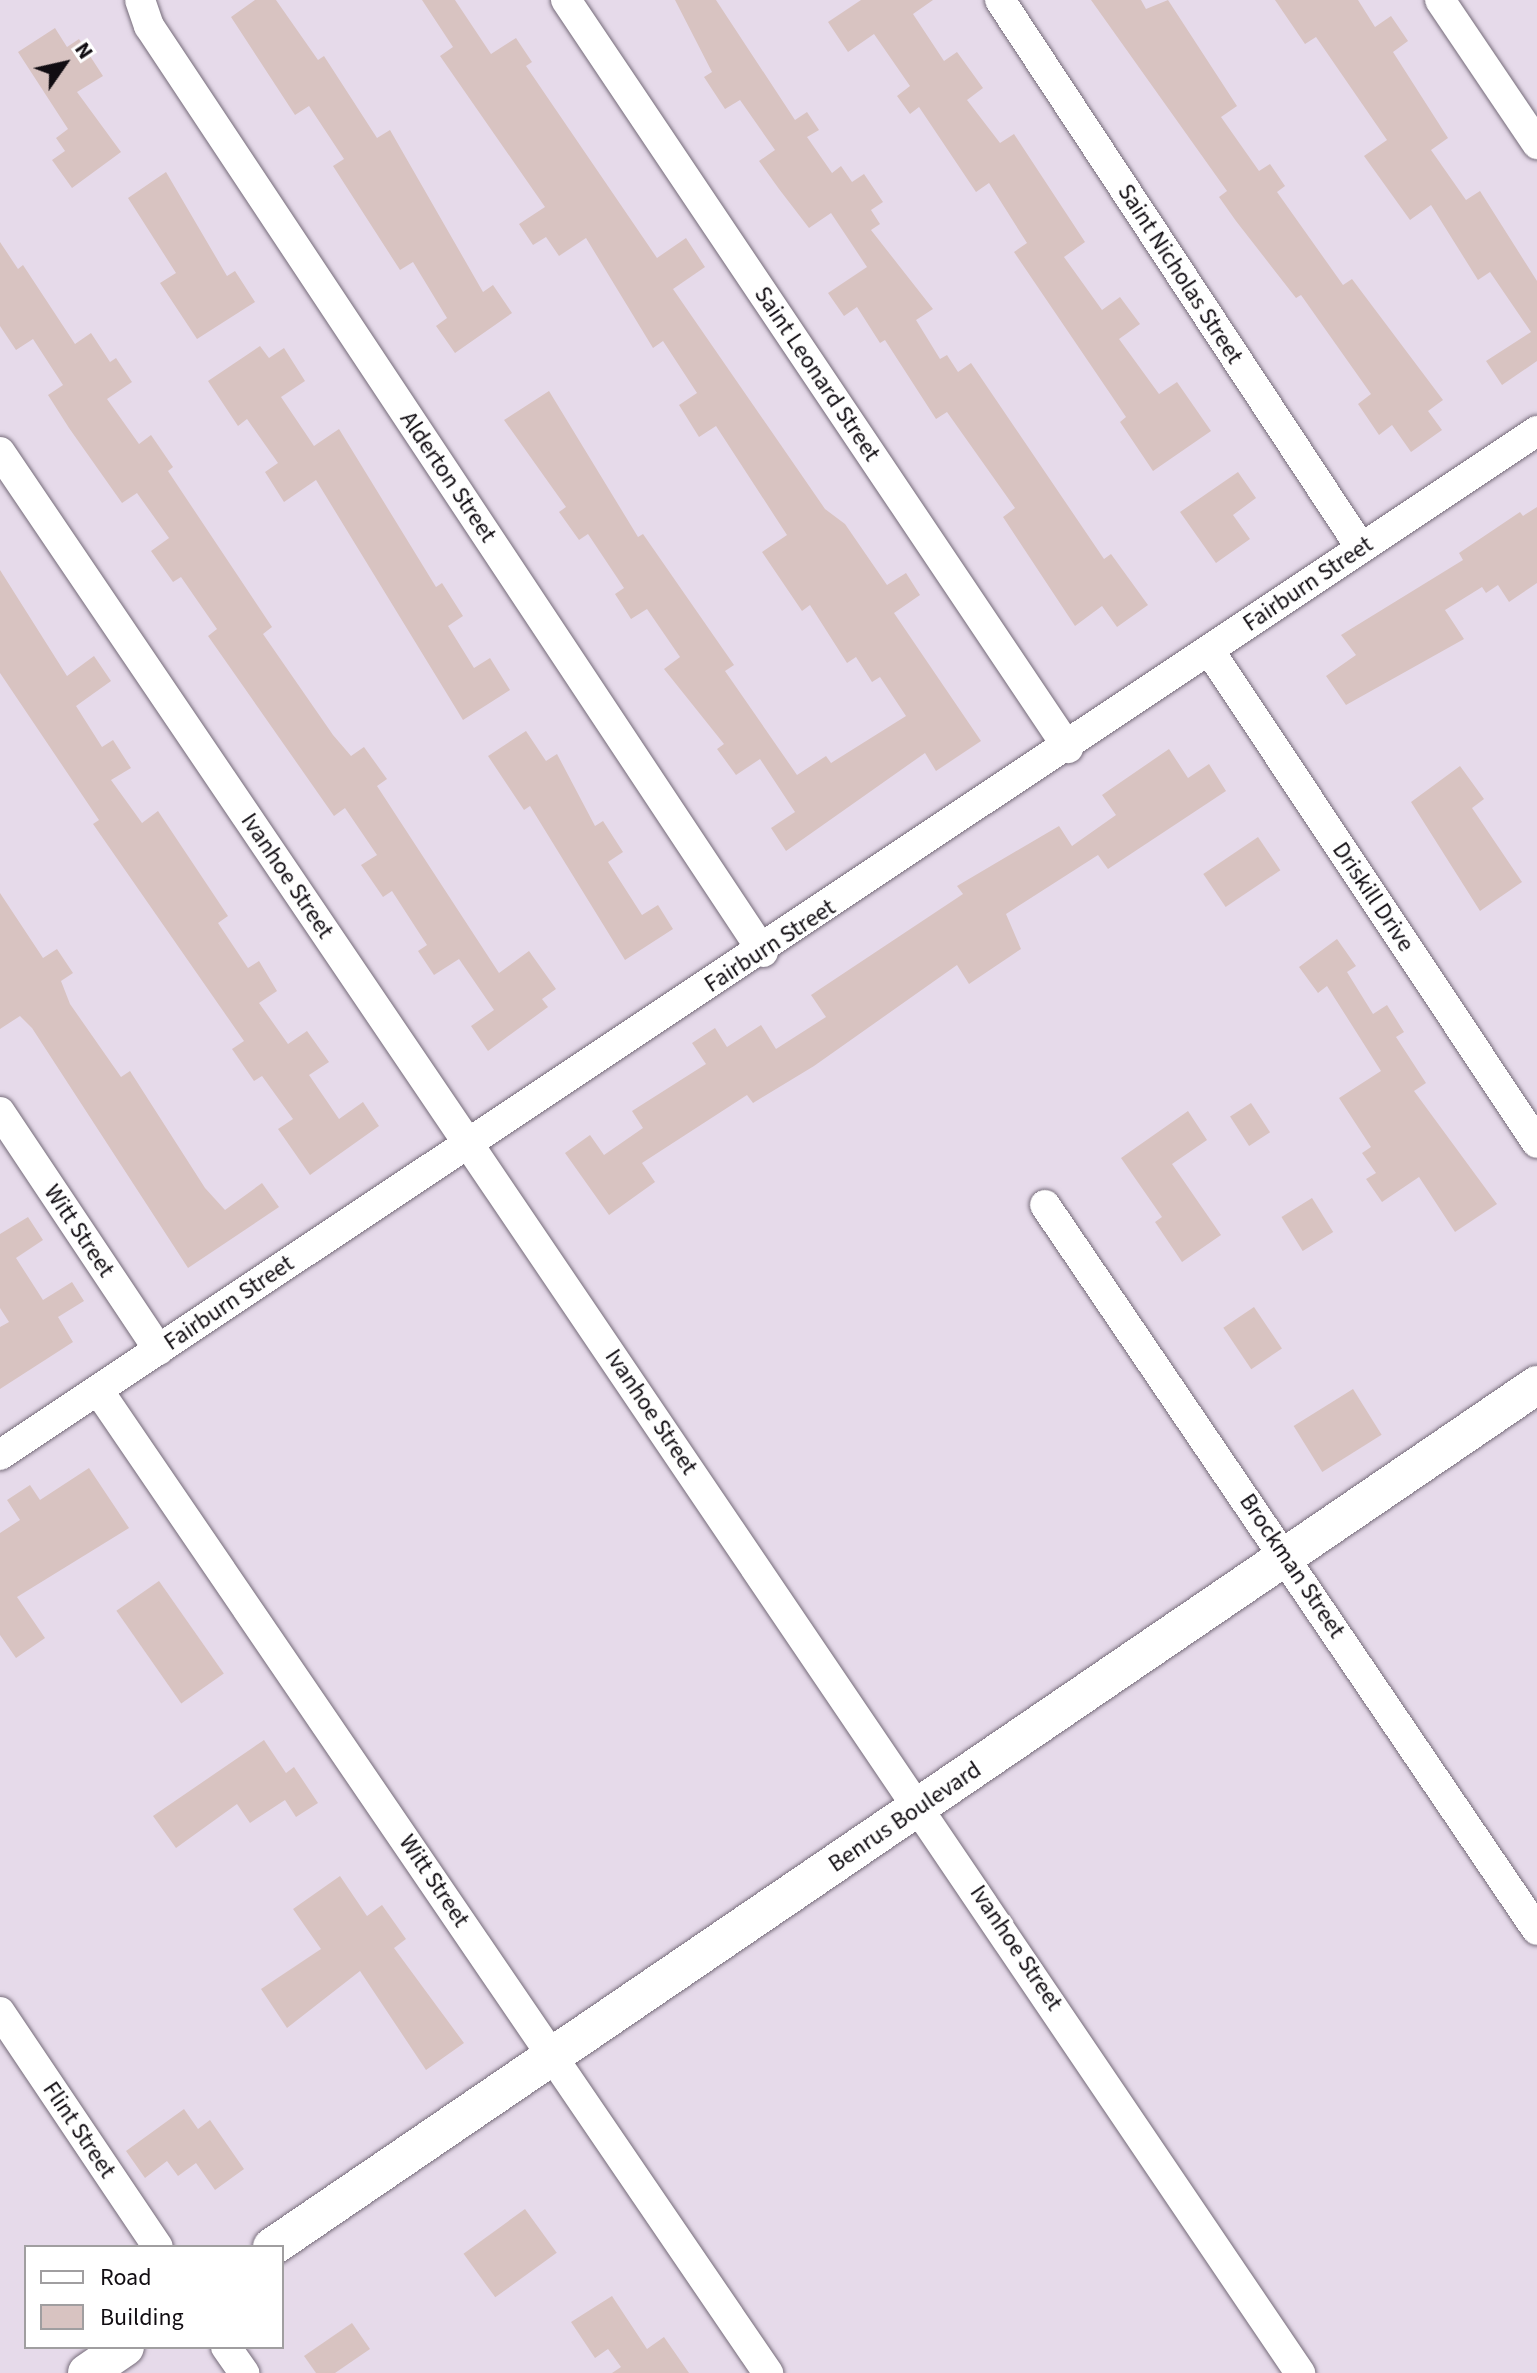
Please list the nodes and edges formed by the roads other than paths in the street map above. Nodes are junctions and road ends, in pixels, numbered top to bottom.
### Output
1 (140, 0) edge
2 (566, 0) edge
3 (1000, 0) edge
4 (1440, 0) edge
5 (1537, 144) edge
6 (1537, 431) edge
7 (0, 452) edge
8 (1361, 548) junction
9 (1209, 650) junction
10 (1068, 748) junction
11 (763, 952) junction
12 (0, 1112) edge
13 (1537, 1143) edge
14 (467, 1144) junction
15 (1045, 1205) dead end
16 (159, 1350) junction
17 (1537, 1385) edge
18 (98, 1390) junction
19 (0, 1455) edge
20 (1286, 1556) junction
21 (921, 1806) junction
22 (1537, 1930) edge
23 (0, 2012) edge
24 (554, 2056) junction
25 (157, 2245) edge
26 (275, 2245) edge
27 (122, 2349) edge
28 (227, 2349) edge
29 (87, 2373) edge
30 (244, 2373) edge
31 (768, 2373) edge
32 (1300, 2373) edge

1 - 11 street, Alderton Street
2 - 10 street, Saint Leonard Street
3 - 8 street, Saint Nicholas Street
4 - 5 street
6 - 8 street, Fairburn Street
7 - 14 street, Ivanhoe Street
8 - 9 street, Fairburn Street
9 - 10 street, Fairburn Street
9 - 13 street, Driskill Drive
10 - 11 street, Fairburn Street
11 - 14 street, Fairburn Street
12 - 16 street, Witt Street
14 - 16 street, Fairburn Street
14 - 21 street, Ivanhoe Street
15 - 20 street, Brockman Street
16 - 18 street, Fairburn Street
17 - 20 street, Benrus Boulevard
18 - 19 street, Fairburn Street
18 - 24 street, Witt Street
20 - 21 street, Benrus Boulevard
20 - 22 street, Brockman Street
21 - 24 street, Benrus Boulevard
21 - 32 street, Ivanhoe Street
23 - 25 street, Flint Street
24 - 26 street, Benrus Boulevard
24 - 31 street, Witt Street
27 - 29 street
28 - 30 street

